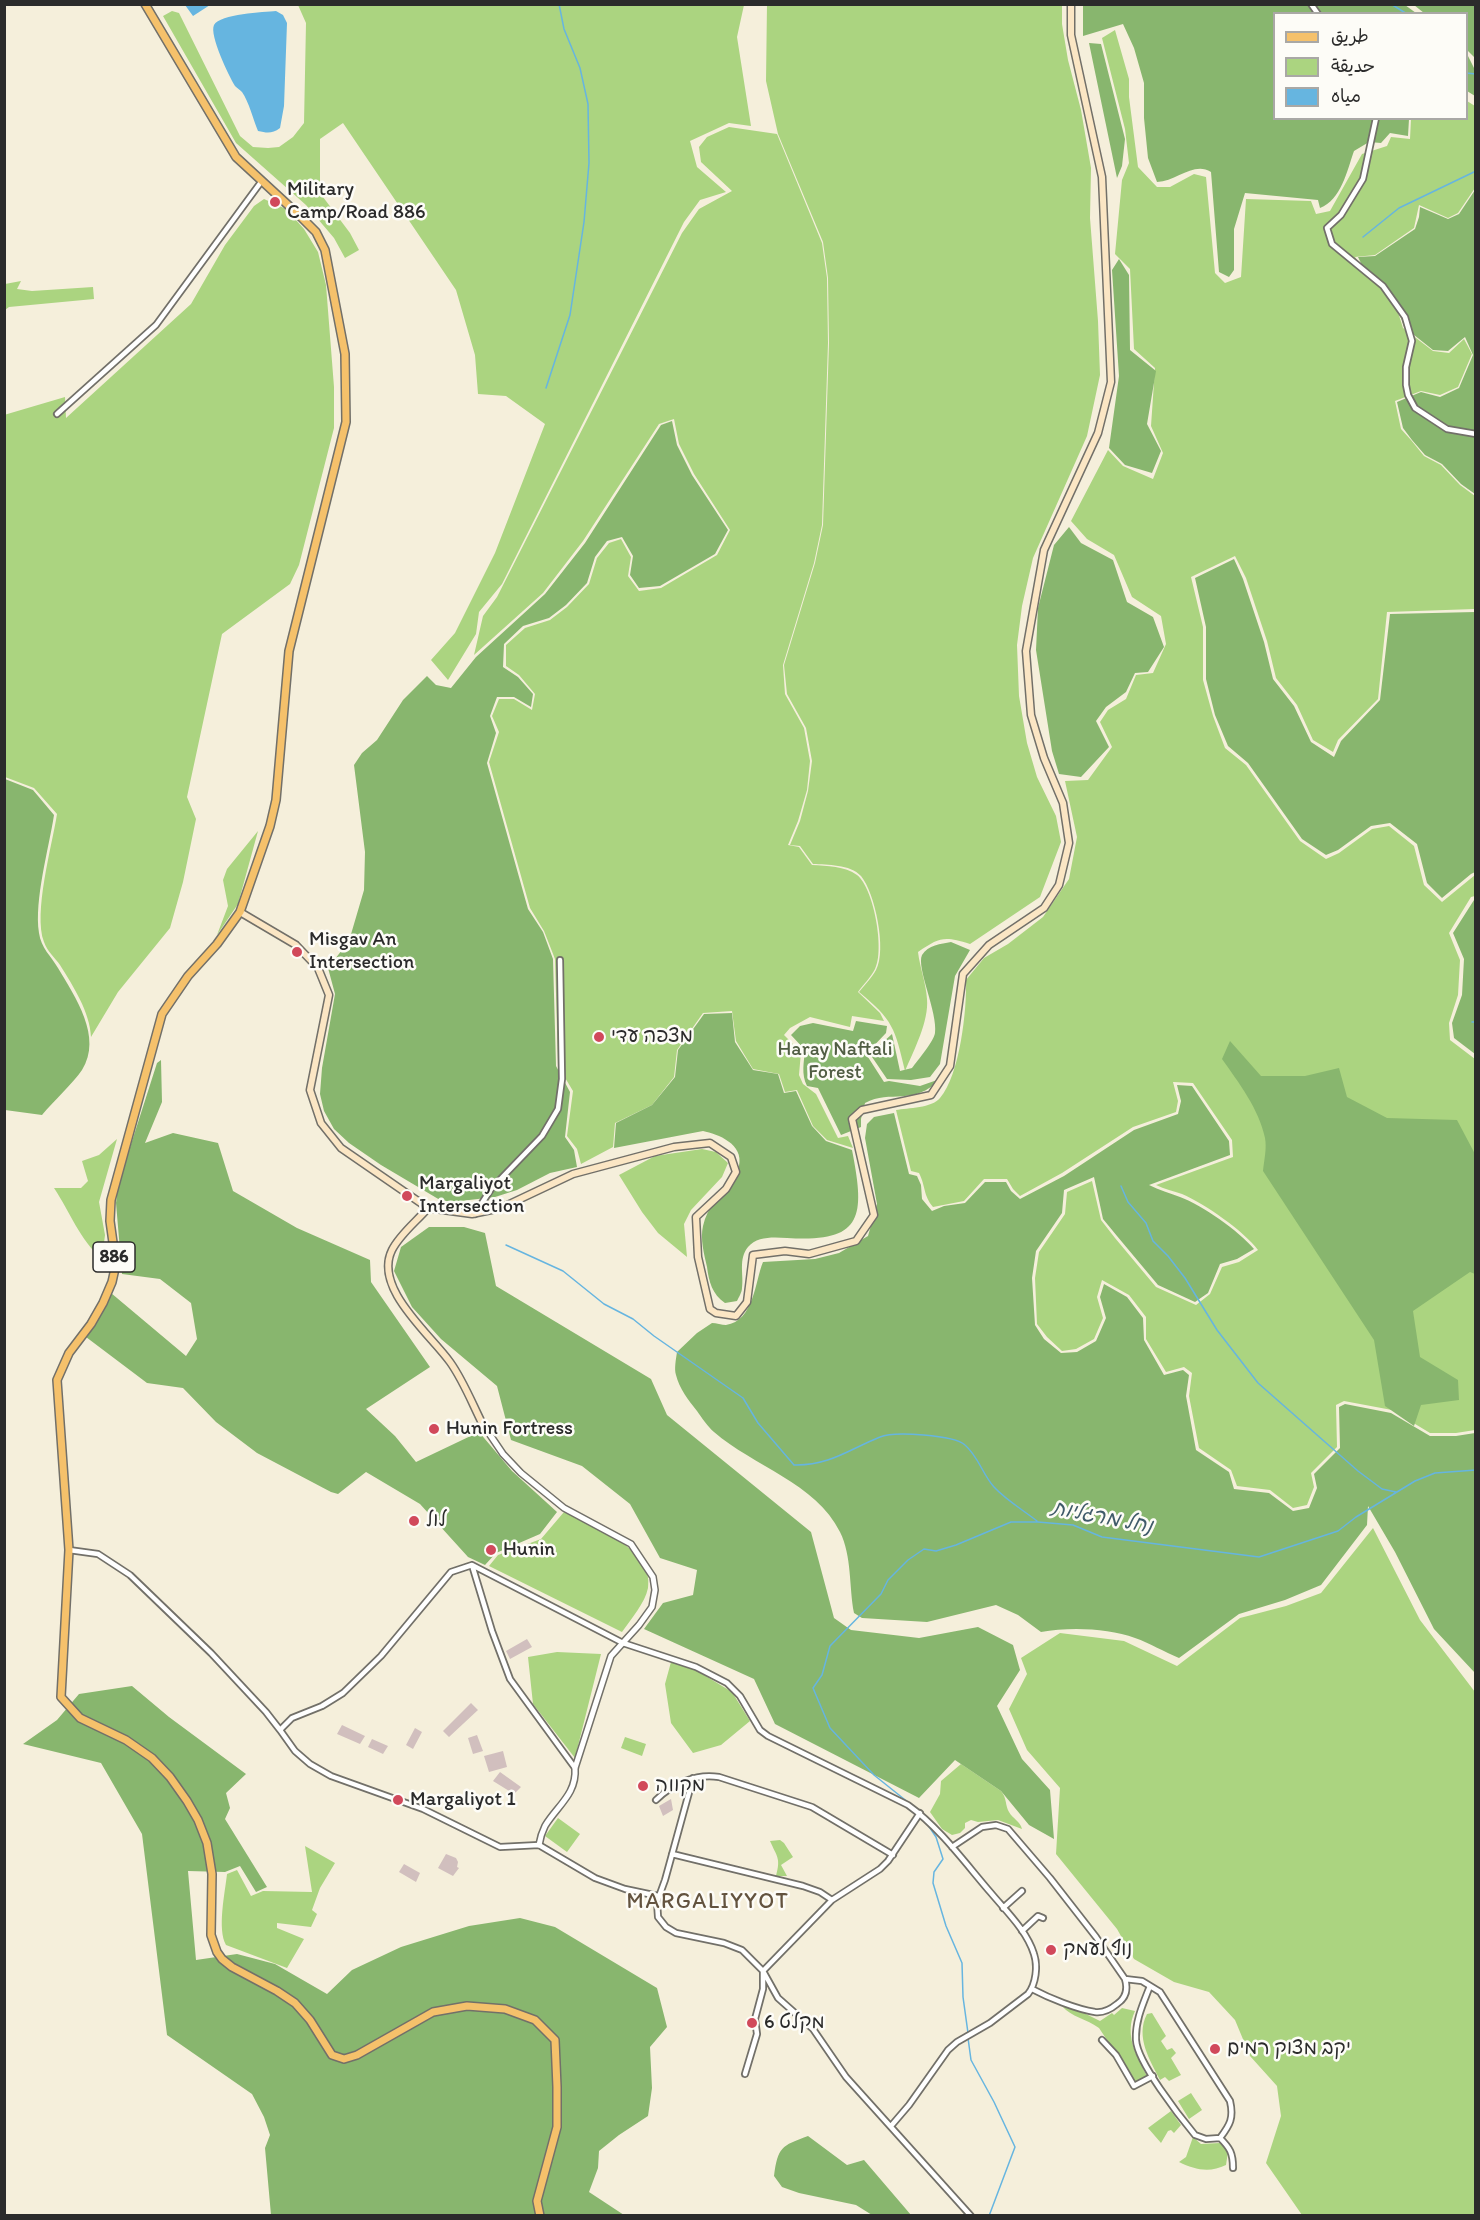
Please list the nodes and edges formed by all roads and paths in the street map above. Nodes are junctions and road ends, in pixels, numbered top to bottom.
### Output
1 (145, 4) edge
2 (1071, 4) edge
3 (1376, 120) edge
4 (261, 182) junction
5 (57, 414) dead end
6 (1476, 434) edge
7 (240, 912) junction
8 (560, 960) dead end
9 (428, 1208) junction
10 (475, 1214) junction
11 (482, 1423) joint
12 (69, 1550) junction
13 (472, 1565) junction
14 (622, 1643) junction
15 (280, 1730) junction
16 (575, 1768) junction
17 (693, 1778) junction
18 (656, 1800) dead end
19 (920, 1813) junction
20 (538, 1845) junction
21 (952, 1847) junction
22 (672, 1854) junction
23 (893, 1855) junction
24 (1022, 1890) dead end
25 (658, 1896) junction
26 (832, 1900) junction
27 (1003, 1908) junction
28 (1043, 1918) dead end
29 (1022, 1931) junction
30 (763, 1971) junction
31 (1125, 1979) junction
32 (1150, 1986) junction
33 (1032, 1989) junction
34 (1102, 2040) dead end
35 (745, 2074) dead end
36 (1153, 2076) junction
37 (891, 2126) junction
38 (1220, 2138) junction
39 (1233, 2168) dead end
40 (540, 2216) edge
41 (971, 2216) edge

1 - 4 main road, 886
2 - 10 main road
3 - 6 street
4 - 5 street
4 - 7 main road, 886
7 - 9 main road
7 - 12 main road, 886
8 - 10 street
9 - 10 main road
9 - 11 main road
11 - 14 street
12 - 15 street
12 - 40 main road, 886
13 - 14 street
13 - 15 street
13 - 16 street
14 - 16 street
14 - 19 street
15 - 20 street
16 - 20 street
17 - 18 street
17 - 22 street
17 - 23 street
19 - 21 street
19 - 23 street
20 - 25 street
21 - 27 street
21 - 31 street
22 - 25 street
22 - 26 street
23 - 26 street
24 - 27 street
25 - 30 street
26 - 30 street
27 - 29 street
28 - 29 street
29 - 33 street
30 - 35 street
30 - 37 street
31 - 32 street
31 - 33 street
32 - 36 street
32 - 38 street
33 - 37 street
34 - 36 street
36 - 38 street
37 - 41 street
38 - 39 street

